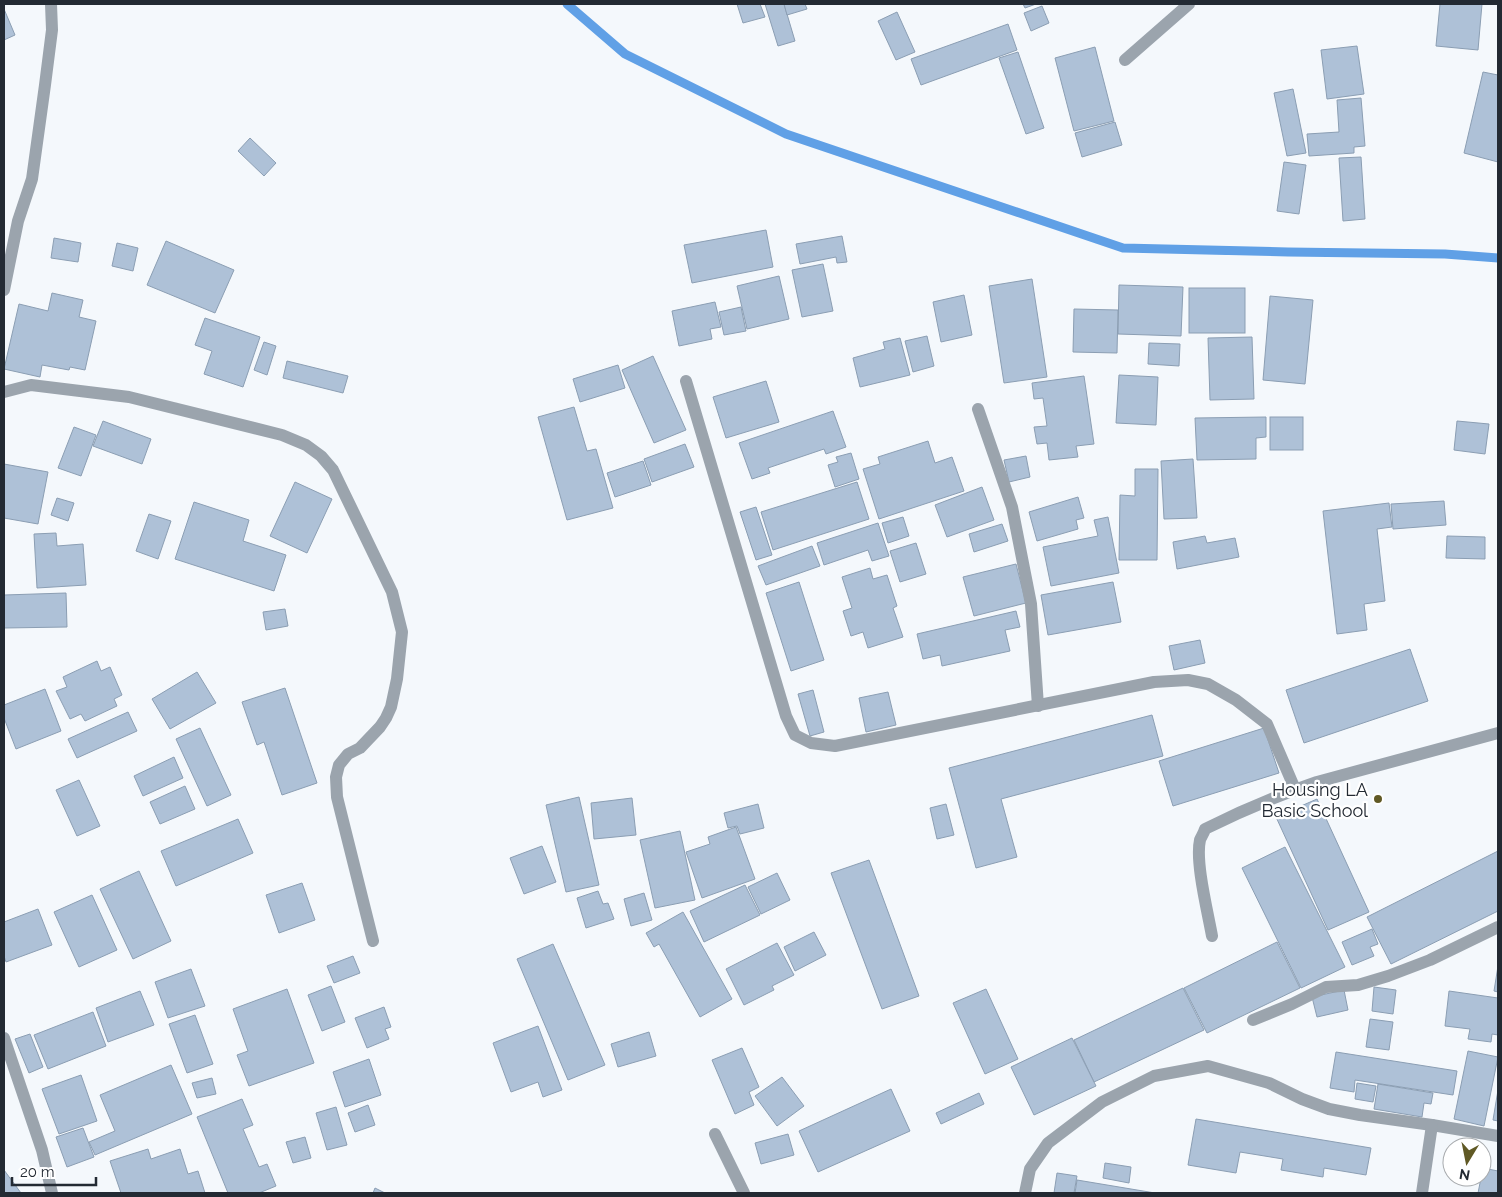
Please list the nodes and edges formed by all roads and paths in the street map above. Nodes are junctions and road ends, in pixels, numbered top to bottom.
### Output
1 (51, 4) edge
2 (1190, 4) edge
3 (1125, 60) dead end
4 (4, 290) edge
5 (686, 380) dead end
6 (4, 392) edge
7 (978, 409) dead end
8 (1038, 706) junction
9 (1498, 732) edge
10 (1295, 789) junction
11 (1498, 927) edge
12 (1212, 936) dead end
13 (373, 941) dead end
14 (1253, 1020) dead end
15 (4, 1038) edge
16 (1432, 1125) junction
17 (715, 1134) dead end
18 (1498, 1136) edge
19 (52, 1193) edge
20 (744, 1193) edge
21 (1025, 1193) edge
22 (1422, 1193) edge

1 - 4 street
2 - 3 street
5 - 8 street
6 - 13 street
7 - 8 street
8 - 10 street
9 - 10 street
10 - 12 street
11 - 14 street
15 - 19 street
16 - 18 street
16 - 21 street
16 - 22 street
17 - 20 street

